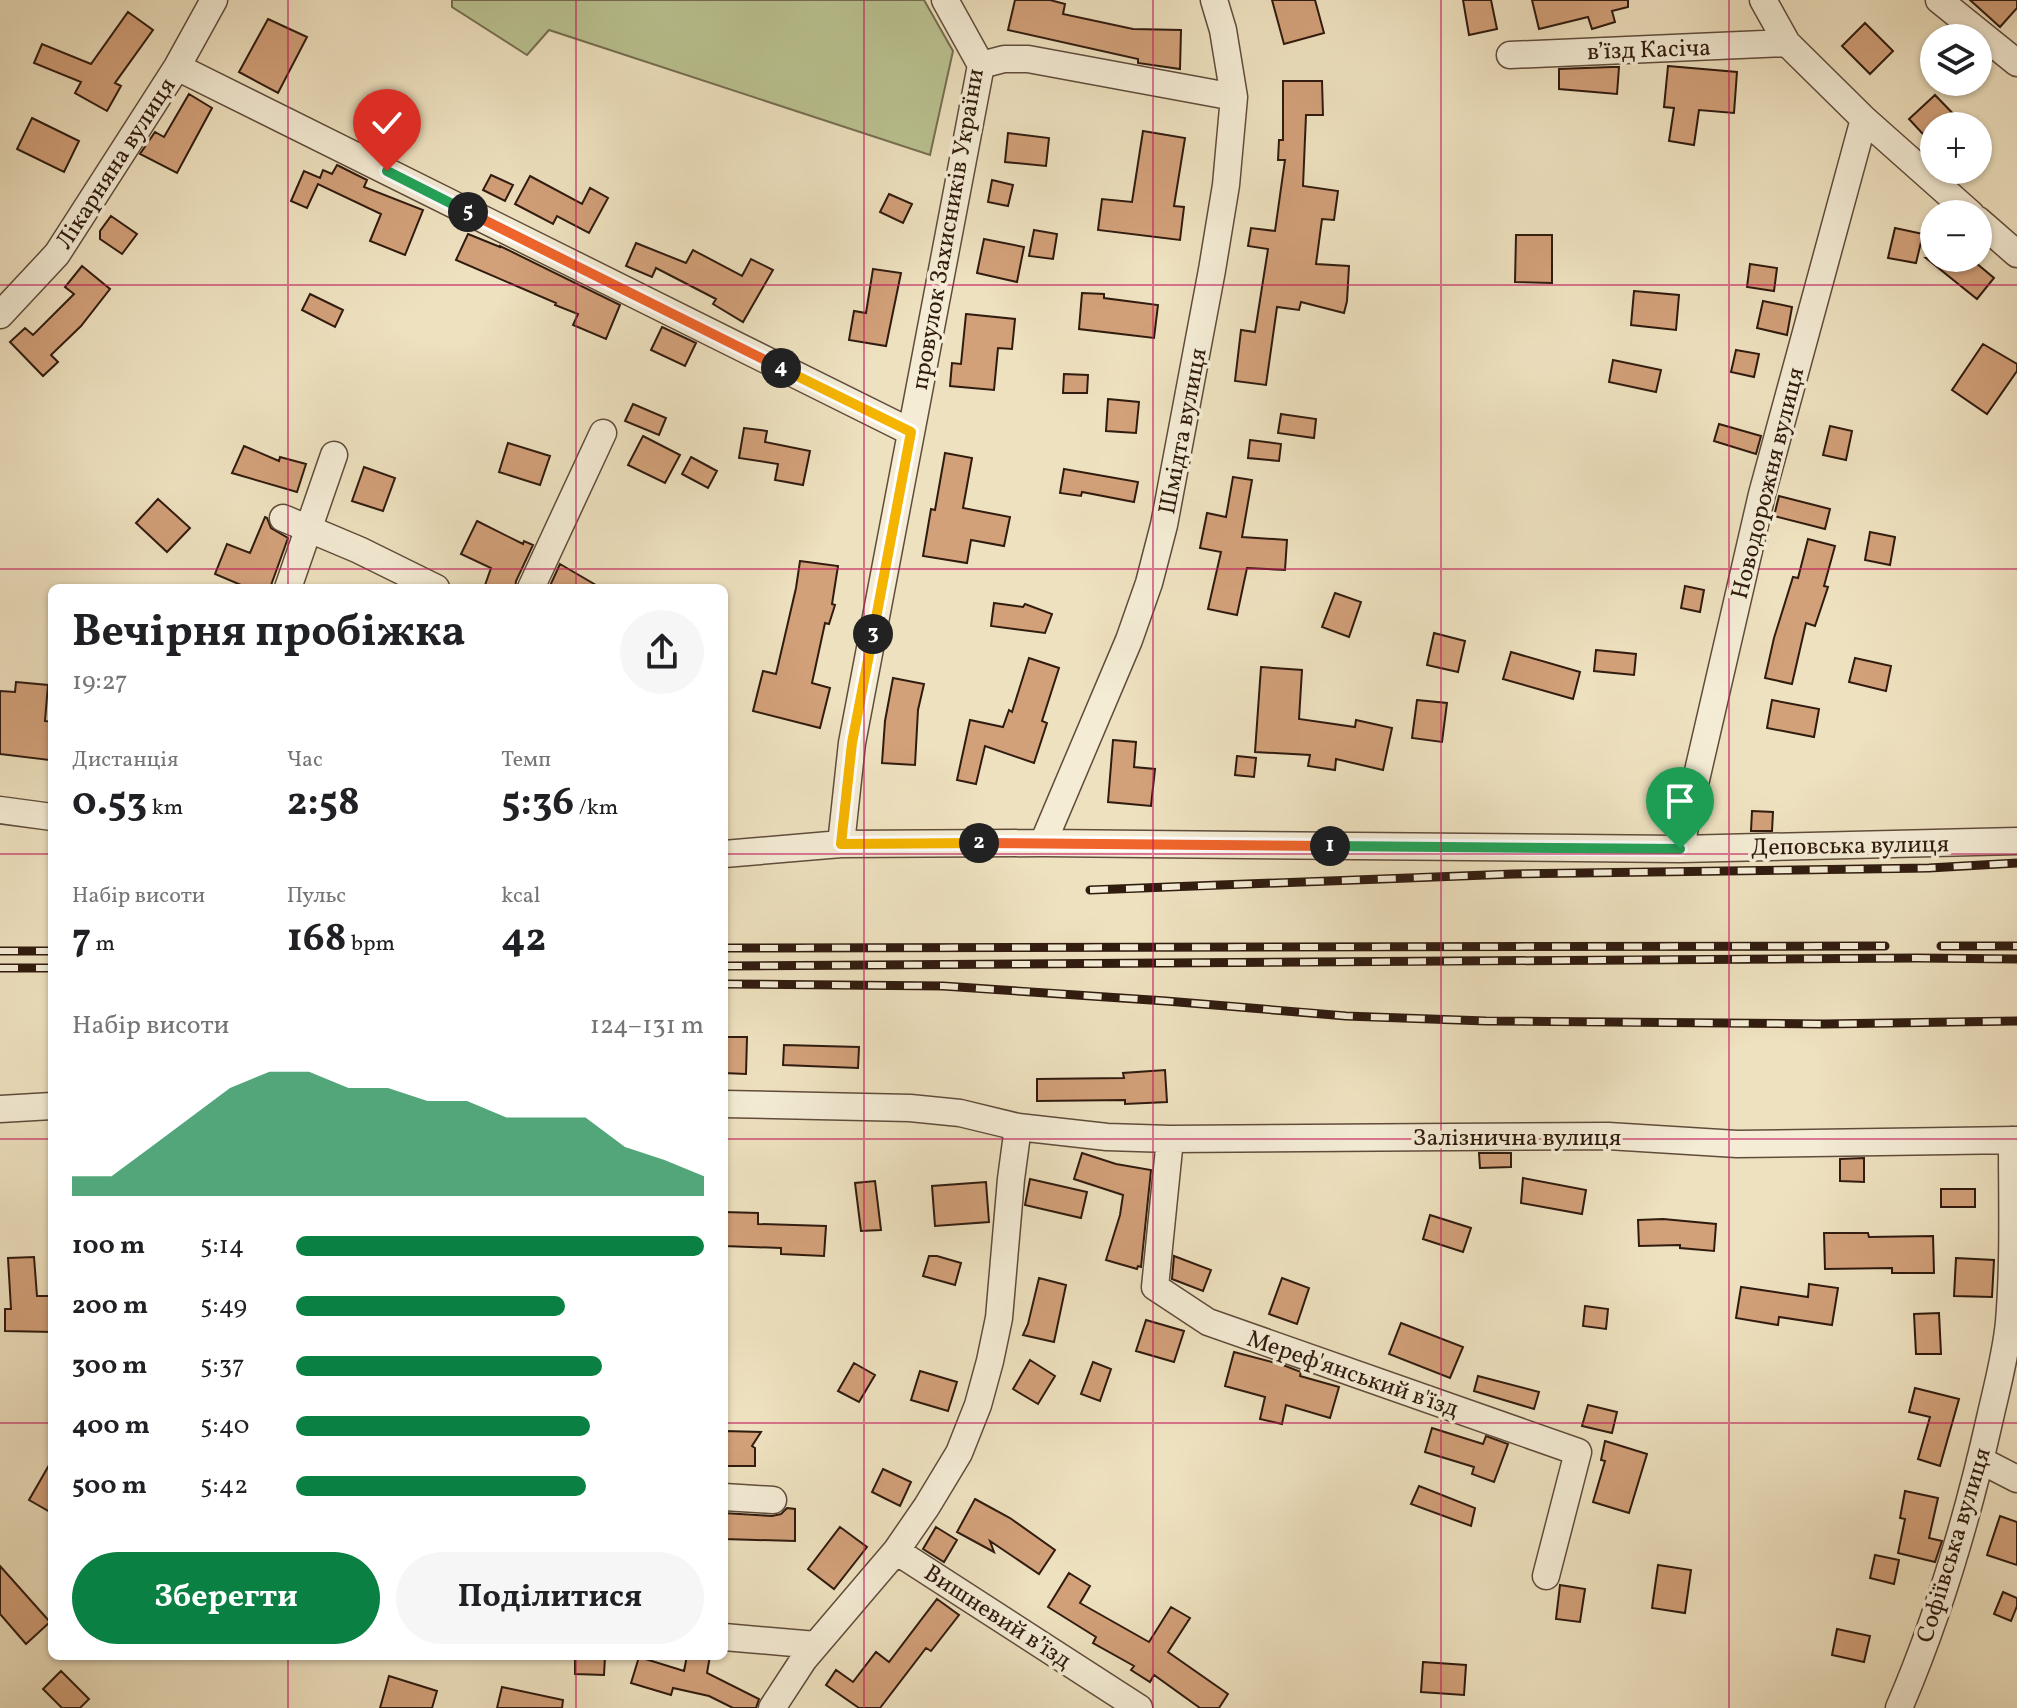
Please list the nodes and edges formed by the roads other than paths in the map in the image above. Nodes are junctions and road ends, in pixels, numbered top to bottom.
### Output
1 (214, 0) edge
2 (945, 0) edge
3 (1214, 0) edge
4 (1763, 0) edge
5 (1939, 0) edge
6 (1787, 43) junction
7 (1510, 55) dead end
8 (2017, 63) edge
9 (981, 65) junction
10 (177, 67) junction
11 (1234, 97) junction
12 (1864, 119) junction
13 (1955, 200) edge
14 (1992, 232) edge
15 (2017, 254) edge
16 (0, 315) edge
17 (911, 432) junction
18 (603, 433) dead end
19 (334, 455) dead end
20 (283, 518) dead end
21 (309, 529) junction
22 (289, 584) edge
23 (428, 584) edge
24 (533, 584) edge
25 (0, 810) edge
26 (48, 816) edge
27 (2017, 841) edge
28 (1043, 843) junction
29 (841, 844) junction
30 (1680, 849) junction
31 (728, 854) edge
32 (728, 1104) edge
33 (48, 1106) edge
34 (0, 1109) edge
35 (1018, 1127) junction
36 (1170, 1139) junction
37 (2014, 1140) edge
38 (1980, 1460) junction
39 (2017, 1479) edge
40 (728, 1497) edge
41 (773, 1500) dead end
42 (896, 1551) junction
43 (1546, 1576) dead end
44 (728, 1637) edge
45 (816, 1645) junction
46 (772, 1708) edge
47 (1139, 1708) edge
48 (1899, 1708) edge

1 - 10 street, Лікарняна вулиця
2 - 9 street, провулок Захисників України
3 - 11 street, Шмідта вулиця
4 - 6 street
5 - 8 street
6 - 7 street, в’їзд Касіча
6 - 12 street
9 - 11 street
9 - 17 street, провулок Захисників України
10 - 16 street, Лікарняна вулиця
10 - 17 street
11 - 28 street, Шмідта вулиця
12 - 13 street
12 - 30 street, Новодорожня вулиця
14 - 15 street
17 - 29 street, провулок Захисників України
18 - 24 street
19 - 21 street
20 - 21 street
21 - 22 street
21 - 23 street
25 - 26 street
27 - 30 street, Деповська вулиця
28 - 29 street, Деповська вулиця
28 - 30 street, Деповська вулиця
29 - 31 street, Деповська вулиця
32 - 35 street, Залізнична вулиця
33 - 34 street
35 - 36 street, Залізнична вулиця
35 - 42 street
36 - 37 street, Залізнична вулиця
36 - 43 street, Мереф'янський в'їзд
37 - 38 street, Софіївська вулиця
38 - 39 street
38 - 48 street, Софіївська вулиця
40 - 41 street
42 - 45 street
42 - 47 street, Вишневий в’їзд
44 - 45 street
45 - 46 street

